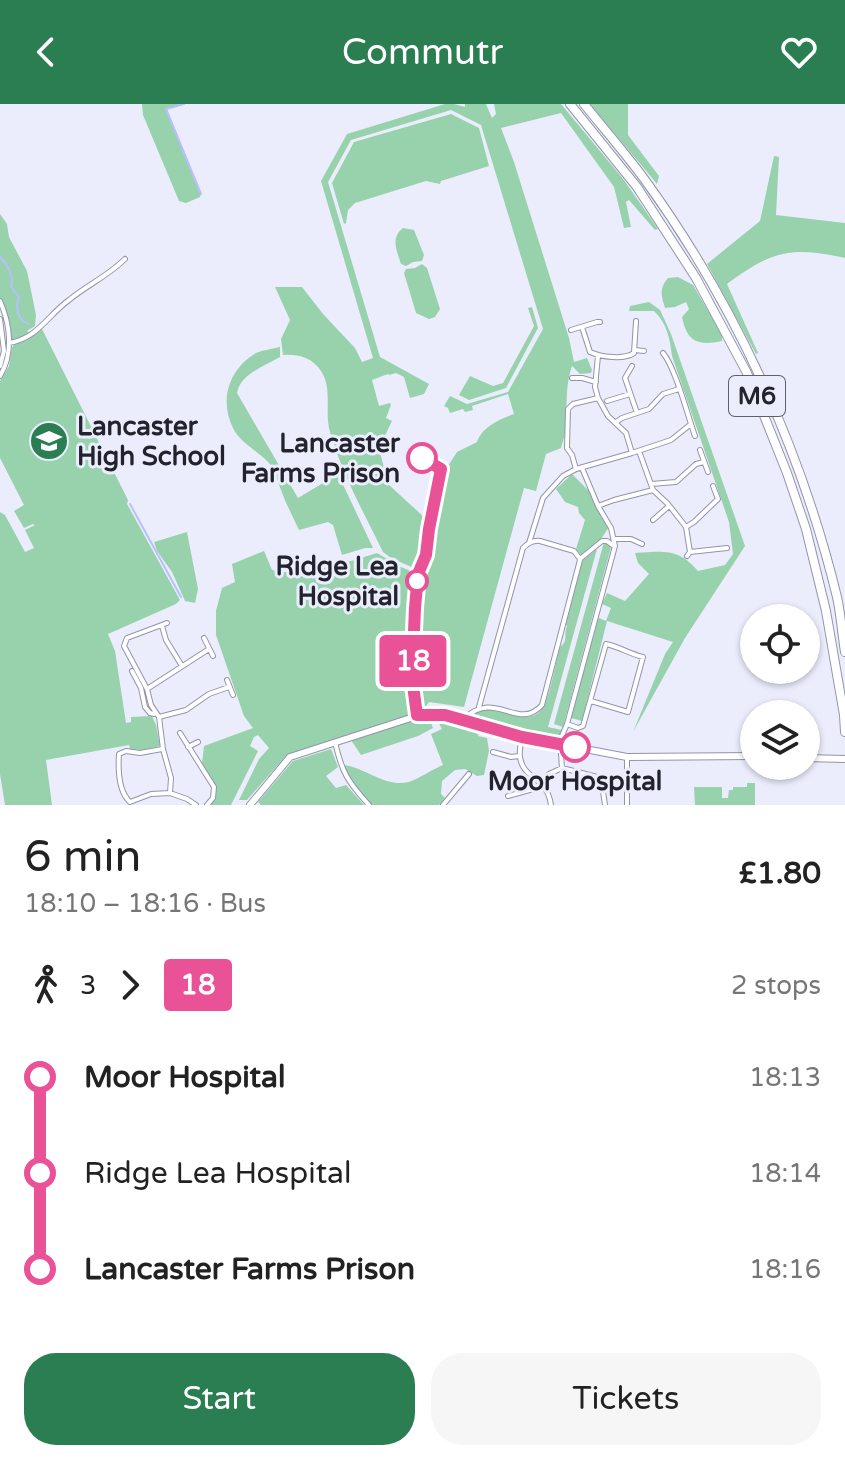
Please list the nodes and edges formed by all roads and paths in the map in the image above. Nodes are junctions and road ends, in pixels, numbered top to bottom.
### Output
1 (570, 104) edge
2 (584, 104) edge
3 (125, 259) dead end
4 (0, 301) edge
5 (0, 319) edge
6 (636, 321) dead end
7 (600, 322) dead end
8 (582, 327) junction
9 (571, 330) dead end
10 (9, 343) junction
11 (635, 350) junction
12 (644, 351) dead end
13 (663, 353) dead end
14 (598, 356) junction
15 (0, 366) edge
16 (632, 366) dead end
17 (0, 376) edge
18 (572, 378) dead end
19 (596, 382) junction
20 (679, 389) junction
21 (630, 394) junction
22 (598, 398) junction
23 (607, 401) dead end
24 (637, 413) junction
25 (616, 422) junction
26 (691, 424) junction
27 (695, 436) dead end
28 (700, 450) dead end
29 (639, 451) junction
30 (632, 453) junction
31 (704, 462) junction
32 (579, 468) junction
33 (708, 472) dead end
34 (651, 484) junction
35 (713, 486) dead end
36 (656, 492) junction
37 (538, 494) dead end
38 (543, 498) junction
39 (598, 506) junction
40 (669, 506) junction
41 (653, 520) dead end
42 (686, 527) junction
43 (614, 539) junction
44 (529, 543) junction
45 (642, 544) dead end
46 (615, 546) junction
47 (727, 548) dead end
48 (580, 559) junction
49 (418, 574) dead end
50 (204, 638) dead end
51 (209, 649) junction
52 (845, 652) edge
53 (213, 656) dead end
54 (182, 666) junction
55 (132, 671) dead end
56 (227, 680) dead end
57 (229, 687) junction
58 (147, 689) junction
59 (233, 695) dead end
60 (591, 701) junction
61 (479, 707) junction
62 (417, 715) junction
63 (158, 716) junction
64 (464, 720) junction
65 (567, 724) junction
66 (845, 732) edge
67 (180, 733) dead end
68 (522, 737) junction
69 (198, 742) dead end
70 (335, 742) junction
71 (561, 746) junction
72 (188, 747) junction
73 (163, 749) junction
74 (493, 752) dead end
75 (519, 756) junction
76 (740, 756) edge
77 (627, 757) junction
78 (820, 759) edge
79 (845, 759) edge
80 (562, 768) junction
81 (469, 774) dead end
82 (542, 783) junction
83 (170, 793) junction
84 (508, 796) dead end
85 (127, 804) edge
86 (196, 805) edge
87 (207, 805) edge
88 (250, 805) edge
89 (369, 805) edge
90 (443, 805) edge
91 (551, 805) edge
92 (605, 805) edge
93 (627, 805) edge

1 - 66 highway, M6
2 - 52 highway, M6
3 - 10 street
4 - 10 street
5 - 15 street
6 - 11 street
7 - 8 street
8 - 9 street
8 - 14 street
10 - 17 street
11 - 12 street
11 - 14 street
13 - 20 street
14 - 19 street
16 - 21 street
18 - 19 street
19 - 22 street
20 - 24 street
20 - 26 street
21 - 23 street
21 - 24 street
22 - 25 street
22 - 32 street
24 - 25 street
25 - 30 street
26 - 27 street
26 - 29 street
28 - 31 street
29 - 30 street
29 - 34 street
30 - 32 street
31 - 33 street
31 - 34 street
32 - 38 street
32 - 39 street
34 - 36 street
35 - 42 street
36 - 39 street
36 - 40 street
37 - 38 street
38 - 44 street
39 - 43 street
40 - 41 street
40 - 42 street
42 - 47 street
43 - 45 street
43 - 46 street
44 - 48 street
44 - 61 street
46 - 48 street
46 - 65 street
48 - 61 street
49 - 62 street
50 - 51 street
51 - 53 street
51 - 54 street
54 - 58 street
54 - 58 street
55 - 63 street
56 - 57 street
57 - 59 street
57 - 63 street
58 - 63 street
60 - 60 street
60 - 65 street
61 - 64 street
62 - 64 street
62 - 70 street
63 - 73 street
64 - 68 street
65 - 71 street
67 - 72 street
68 - 71 street
68 - 75 street
69 - 72 street
70 - 88 street
70 - 89 street
71 - 77 street
71 - 80 street
72 - 87 street
73 - 83 street
73 - 85 street
74 - 75 street
75 - 82 street
76 - 77 street
77 - 93 street
78 - 79 street
80 - 82 street
80 - 92 street
81 - 90 street
82 - 84 street
82 - 91 street
83 - 85 street
83 - 86 street

